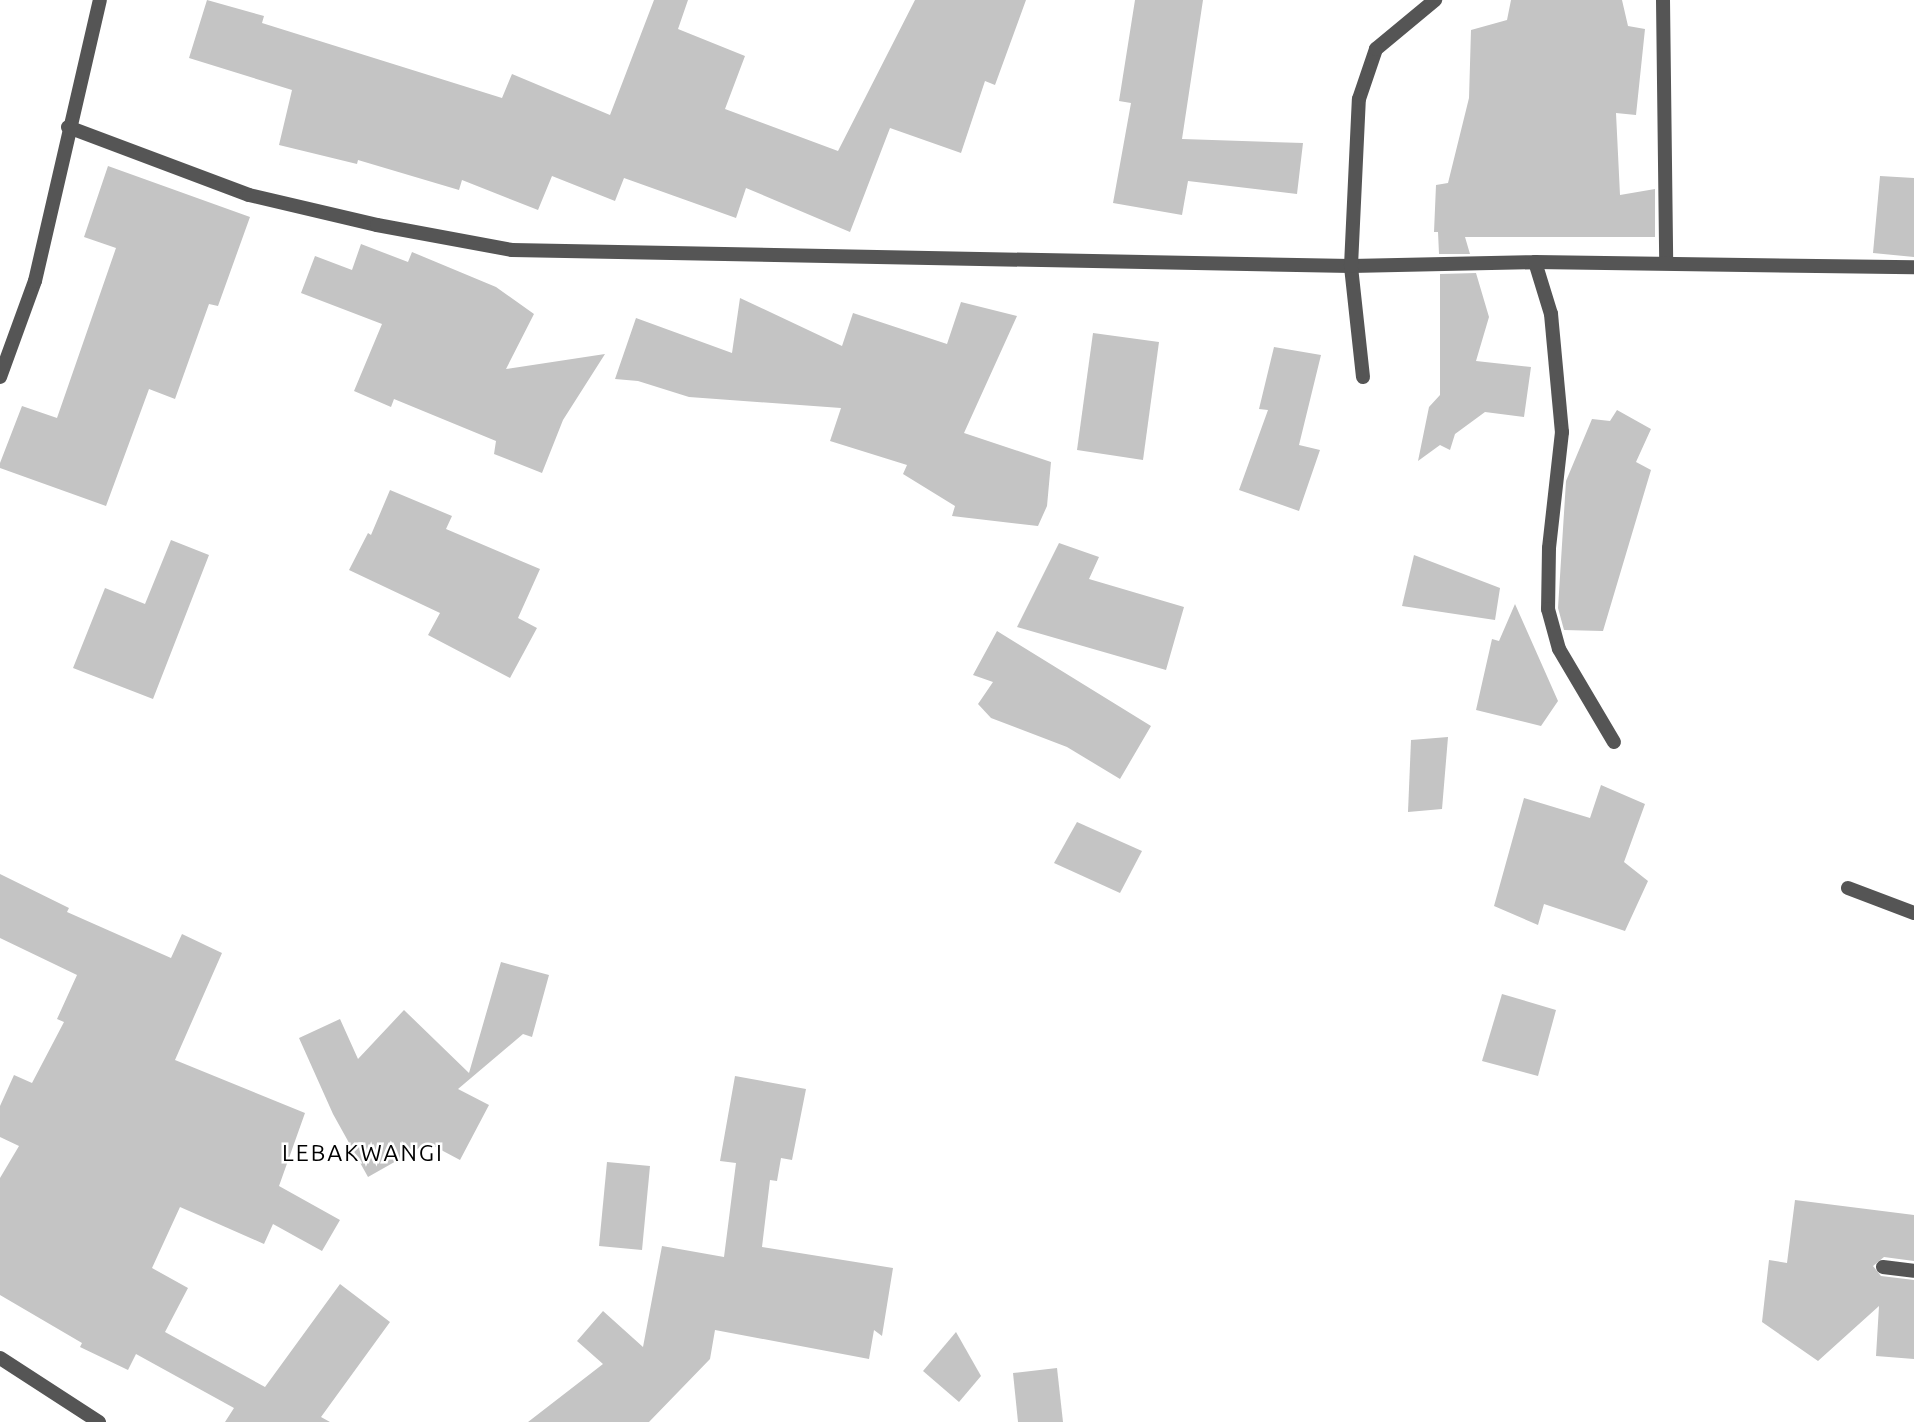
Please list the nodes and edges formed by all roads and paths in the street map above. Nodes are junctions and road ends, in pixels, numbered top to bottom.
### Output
1 (100, 0) edge
2 (1435, 0) edge
3 (1663, 0) edge
4 (68, 127) junction
5 (1535, 262) junction
6 (1666, 263) junction
7 (1351, 265) junction
8 (1914, 267) edge
9 (0, 377) edge
10 (1363, 377) dead end
11 (1614, 742) dead end
12 (1848, 888) dead end
13 (1914, 913) edge
14 (1883, 1268) dead end
15 (1914, 1271) edge
16 (0, 1358) edge
17 (99, 1422) edge

1 - 4 street
2 - 7 street
3 - 6 street
4 - 7 street
4 - 9 street
5 - 6 street
5 - 7 street
5 - 11 street
6 - 8 street
7 - 10 street
12 - 13 street
14 - 15 street
16 - 17 street

